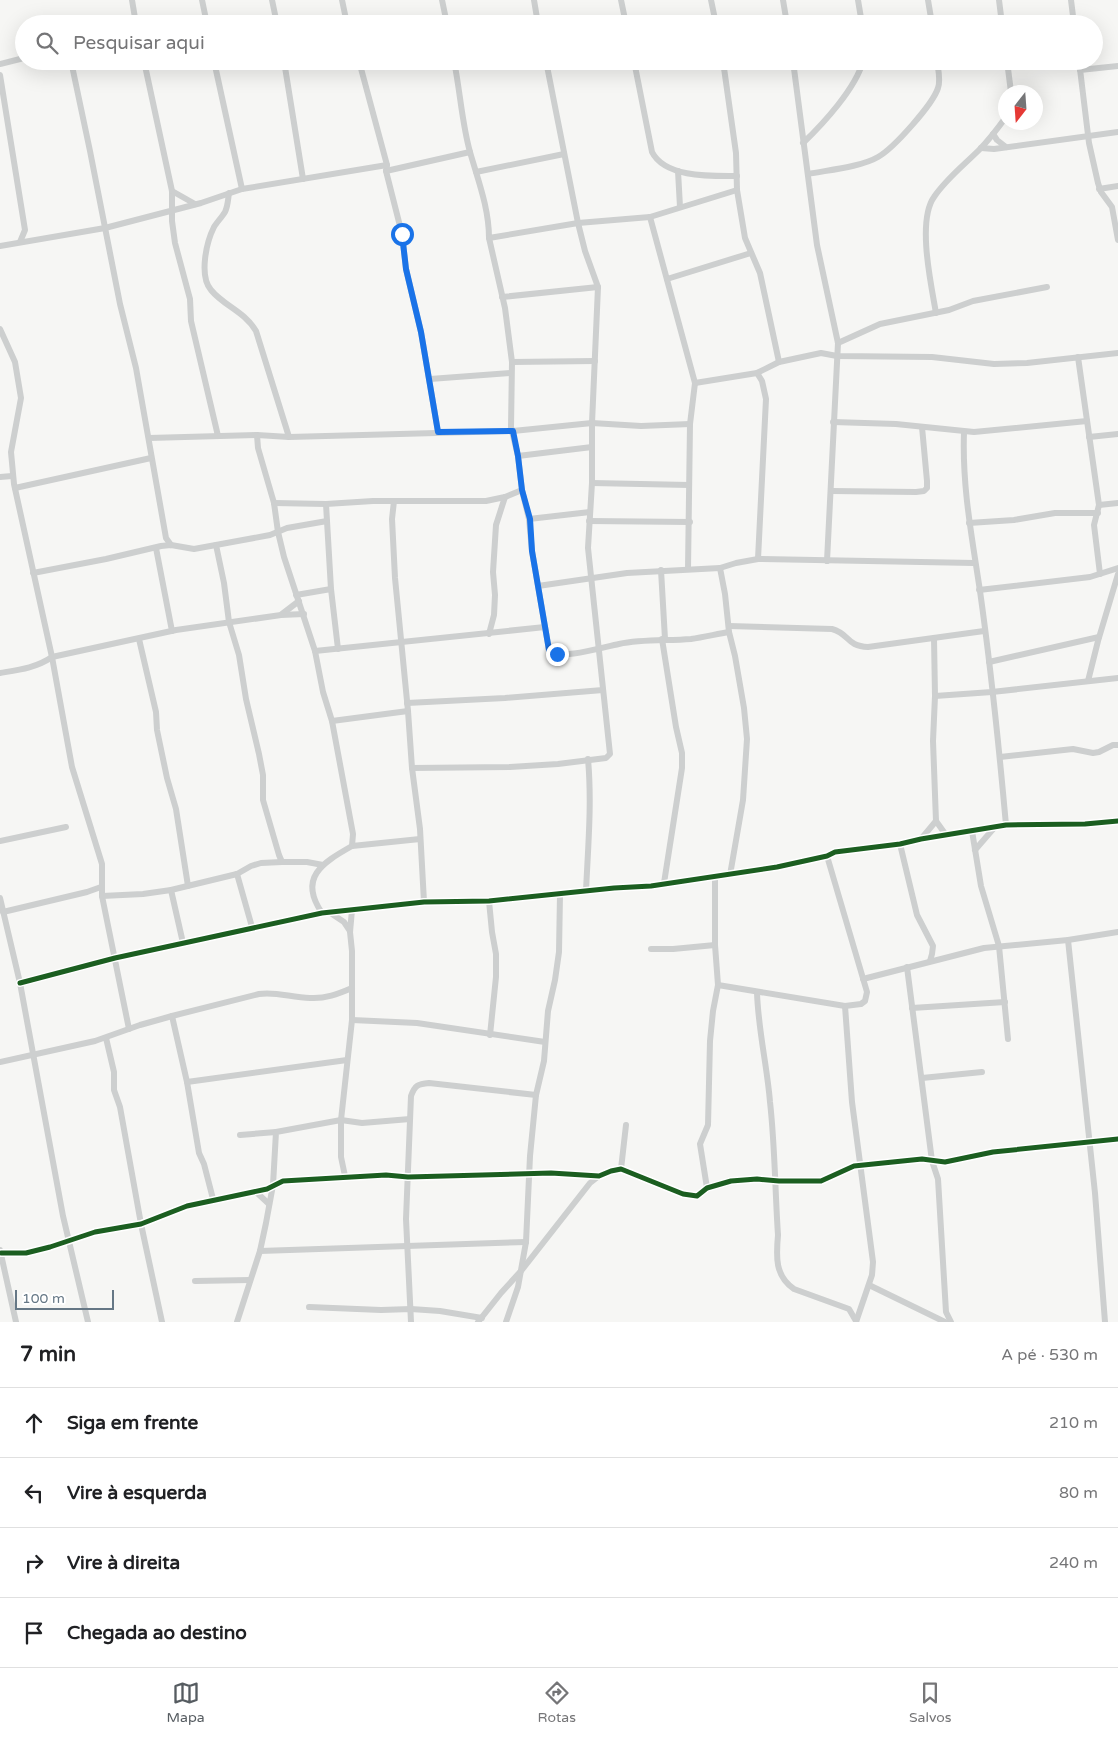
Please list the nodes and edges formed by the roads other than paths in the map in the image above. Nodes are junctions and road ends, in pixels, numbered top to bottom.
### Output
1 (132, 0) edge
2 (202, 0) edge
3 (272, 0) edge
4 (342, 0) edge
5 (442, 0) edge
6 (534, 0) edge
7 (621, 0) edge
8 (711, 0) edge
9 (783, 0) edge
10 (858, 0) edge
11 (928, 0) edge
12 (999, 0) edge
13 (1071, 0) edge
14 (134, 15) edge
15 (205, 15) edge
16 (275, 15) edge
17 (345, 15) edge
18 (445, 15) edge
19 (536, 15) edge
20 (624, 15) edge
21 (714, 15) edge
22 (786, 15) edge
23 (860, 15) edge
24 (930, 15) edge
25 (1001, 15) edge
26 (1073, 15) edge
27 (15, 60) edge
28 (0, 64) edge
29 (1118, 66) edge
30 (1103, 68) edge
31 (73, 70) edge
32 (146, 70) edge
33 (216, 70) edge
34 (285, 70) edge
35 (361, 70) edge
36 (456, 70) edge
37 (548, 70) edge
38 (636, 70) edge
39 (724, 70) edge
40 (794, 70) edge
41 (860, 70) edge
42 (938, 70) edge
43 (1008, 70) edge
44 (1080, 70) edge
45 (0, 75) edge
46 (1010, 85) edge
47 (998, 127) edge
48 (1118, 132) edge
49 (993, 134) junction
50 (1088, 135) junction
51 (803, 143) junction
52 (981, 148) junction
53 (1006, 148) junction
54 (470, 152) junction
55 (564, 154) junction
56 (387, 168) junction
57 (678, 171) junction
58 (476, 172) junction
59 (808, 174) junction
60 (737, 176) junction
61 (303, 179) junction
62 (1118, 186) edge
63 (242, 189) junction
64 (1099, 189) junction
65 (737, 190) junction
66 (172, 191) junction
67 (229, 193) junction
68 (196, 204) junction
69 (680, 206) junction
70 (172, 210) junction
71 (650, 217) junction
72 (578, 223) junction
73 (105, 228) junction
74 (25, 230) junction
75 (489, 238) junction
76 (34, 240) junction
77 (1118, 240) edge
78 (20, 242) junction
79 (0, 246) edge
80 (751, 253) junction
81 (667, 279) junction
82 (598, 287) junction
83 (1047, 287) dead end
84 (502, 297) junction
85 (936, 313) junction
86 (0, 328) edge
87 (838, 343) junction
88 (1118, 353) edge
89 (837, 356) junction
90 (1078, 357) junction
91 (595, 361) junction
92 (512, 362) junction
93 (779, 362) junction
94 (511, 373) junction
95 (757, 373) junction
96 (430, 379) junction
97 (695, 383) junction
98 (1087, 421) junction
99 (834, 422) junction
100 (592, 424) junction
101 (690, 424) junction
102 (922, 426) junction
103 (513, 431) junction
104 (438, 432) junction
105 (964, 432) junction
106 (1118, 434) edge
107 (257, 435) junction
108 (218, 436) junction
109 (288, 437) junction
110 (1089, 437) junction
111 (149, 438) junction
112 (592, 447) junction
113 (518, 456) junction
114 (151, 458) junction
115 (12, 476) junction
116 (0, 477) edge
117 (592, 483) junction
118 (689, 485) junction
119 (15, 488) junction
120 (522, 490) junction
121 (832, 491) junction
122 (505, 497) junction
123 (394, 501) junction
124 (1118, 502) edge
125 (274, 503) junction
126 (326, 504) junction
127 (1099, 505) junction
128 (590, 512) junction
129 (1098, 514) junction
130 (530, 519) junction
131 (327, 521) junction
132 (589, 521) junction
133 (690, 522) junction
134 (969, 523) junction
135 (278, 532) junction
136 (166, 538) junction
137 (172, 545) junction
138 (216, 545) junction
139 (159, 547) junction
140 (758, 559) junction
141 (827, 561) junction
142 (974, 563) junction
143 (720, 568) junction
144 (1118, 568) edge
145 (688, 569) junction
146 (660, 570) junction
147 (33, 573) junction
148 (1100, 574) junction
149 (1118, 574) edge
150 (591, 578) junction
151 (538, 586) junction
152 (331, 589) junction
153 (979, 590) junction
154 (298, 598) junction
155 (281, 614) junction
156 (304, 614) junction
157 (229, 622) junction
158 (545, 627) junction
159 (729, 629) junction
160 (172, 631) junction
161 (984, 631) junction
162 (489, 634) junction
163 (1099, 637) junction
164 (934, 638) junction
165 (139, 639) junction
166 (664, 639) junction
167 (401, 641) junction
168 (338, 649) junction
169 (598, 649) junction
170 (315, 651) junction
171 (52, 657) junction
172 (989, 662) junction
173 (0, 673) edge
174 (1118, 678) edge
175 (1088, 681) junction
176 (603, 690) junction
177 (992, 692) junction
178 (935, 696) junction
179 (407, 703) junction
180 (408, 711) junction
181 (332, 721) junction
182 (1118, 745) edge
183 (1000, 758) junction
184 (588, 759) junction
185 (412, 768) junction
186 (936, 821) junction
187 (1118, 821) edge
188 (1006, 825) junction
189 (66, 827) dead end
190 (994, 828) junction
191 (972, 831) junction
192 (353, 834) junction
193 (946, 835) junction
194 (420, 839) junction
195 (921, 839) junction
196 (0, 841) edge
197 (366, 844) junction
198 (900, 844) junction
199 (352, 846) junction
200 (975, 850) junction
201 (827, 856) junction
202 (282, 862) junction
203 (307, 862) junction
204 (323, 865) junction
205 (237, 874) junction
206 (315, 874) junction
207 (730, 875) junction
208 (715, 877) junction
209 (664, 883) junction
210 (188, 886) junction
211 (101, 887) junction
212 (171, 890) junction
213 (586, 891) junction
214 (560, 894) junction
215 (102, 896) junction
216 (0, 898) edge
217 (490, 901) junction
218 (424, 902) junction
219 (352, 910) junction
220 (3, 912) junction
221 (326, 913) junction
222 (252, 927) junction
223 (350, 932) junction
224 (1118, 932) edge
225 (1068, 940) junction
226 (183, 943) junction
227 (716, 945) junction
228 (999, 946) junction
229 (651, 949) dead end
230 (115, 958) junction
231 (930, 961) junction
232 (907, 967) junction
233 (863, 979) junction
234 (20, 983) junction
235 (718, 985) junction
236 (352, 988) junction
237 (757, 992) junction
238 (1005, 1002) junction
239 (845, 1006) junction
240 (912, 1008) junction
241 (172, 1016) junction
242 (352, 1020) junction
243 (129, 1029) junction
244 (490, 1035) junction
245 (106, 1038) junction
246 (1008, 1039) dead end
247 (545, 1042) junction
248 (34, 1054) junction
249 (347, 1060) junction
250 (0, 1062) edge
251 (982, 1072) dead end
252 (922, 1078) junction
253 (187, 1082) junction
254 (536, 1095) junction
255 (410, 1119) junction
256 (341, 1120) junction
257 (626, 1126) dead end
258 (276, 1132) junction
259 (240, 1135) dead end
260 (1118, 1138) edge
261 (1089, 1141) junction
262 (932, 1161) junction
263 (860, 1165) junction
264 (621, 1169) junction
265 (528, 1174) junction
266 (345, 1176) junction
267 (599, 1176) junction
268 (408, 1177) junction
269 (774, 1180) junction
270 (274, 1185) junction
271 (707, 1188) junction
272 (256, 1192) junction
273 (213, 1199) junction
274 (269, 1204) junction
275 (141, 1224) junction
276 (69, 1242) junction
277 (526, 1242) junction
278 (407, 1245) junction
279 (1, 1251) edge
280 (260, 1252) junction
281 (521, 1271) junction
282 (250, 1280) junction
283 (195, 1281) dead end
284 (868, 1285) junction
285 (862, 1305) junction
286 (310, 1307) dead end
287 (411, 1309) junction
288 (849, 1309) junction
289 (480, 1320) edge
290 (16, 1322) edge
291 (88, 1322) edge
292 (162, 1322) edge
293 (237, 1322) edge
294 (411, 1322) edge
295 (506, 1322) edge
296 (856, 1322) edge
297 (945, 1322) edge
298 (951, 1322) edge
299 (1105, 1322) edge

1 - 14 street
2 - 15 street
3 - 16 street
4 - 17 street
5 - 18 street
6 - 19 street
7 - 20 street
8 - 21 street
9 - 22 street
10 - 23 street
11 - 24 street
12 - 25 street
13 - 26 street
27 - 28 street
29 - 30 street
31 - 73 street
32 - 66 street
33 - 63 street
34 - 61 street
35 - 56 street
36 - 54 street
37 - 55 street
38 - 57 street
39 - 60 street
40 - 51 street
41 - 51 street
42 - 59 street
43 - 46 street
44 - 50 street
45 - 74 street
47 - 49 street
48 - 50 street
49 - 52 street
49 - 53 street
50 - 53 street
50 - 64 street
51 - 59 street
52 - 53 street
52 - 85 street
54 - 56 street
54 - 58 street
55 - 58 street
55 - 72 street
56 - 61 street
56 - 96 street
57 - 60 street
57 - 69 street
58 - 75 street
59 - 87 street
60 - 65 street
61 - 63 street
62 - 64 street
63 - 67 street
64 - 77 street
65 - 69 street
65 - 80 street
66 - 68 street
66 - 70 street
67 - 68 street
67 - 109 street
68 - 70 street
69 - 71 street
70 - 73 street
70 - 108 street
71 - 72 street
71 - 81 street
72 - 75 street
72 - 82 street
73 - 76 street
73 - 111 street
74 - 76 street
74 - 78 street
75 - 84 street
76 - 78 street
78 - 79 street
80 - 81 street
80 - 93 street
81 - 97 street
82 - 84 street
82 - 91 street
83 - 85 street
84 - 92 street
85 - 87 street
86 - 115 street
87 - 89 street
88 - 90 street
89 - 90 street
89 - 93 street
89 - 99 street
90 - 98 street
91 - 92 street
91 - 100 street
92 - 94 street
93 - 95 street
94 - 96 street
94 - 103 street
95 - 97 street
95 - 140 street
96 - 104 street
97 - 101 street
98 - 105 street
98 - 110 street
99 - 102 street
99 - 121 street
100 - 101 street
100 - 103 street
100 - 112 street
101 - 118 street
102 - 105 street
102 - 121 street
103 - 104 street
103 - 113 street
104 - 109 street
105 - 134 street
106 - 110 street
107 - 108 street
107 - 109 street
107 - 125 street
108 - 111 street
110 - 127 street
111 - 114 street
112 - 113 street
112 - 117 street
113 - 120 street
114 - 119 street
114 - 136 street
115 - 116 street
115 - 119 street
117 - 118 street
117 - 128 street
118 - 133 street
119 - 147 street
120 - 122 street
120 - 130 street
121 - 141 street
122 - 123 street
122 - 162 street
123 - 126 street
123 - 167 street
124 - 127 street
125 - 126 street
125 - 135 street
126 - 131 street
127 - 129 street
128 - 130 street
128 - 132 street
129 - 134 street
129 - 148 street
130 - 151 street
131 - 135 street
131 - 152 street
132 - 133 street
132 - 150 street
133 - 145 street
134 - 142 street
135 - 138 street
135 - 154 street
136 - 137 street
136 - 139 street
137 - 138 street
137 - 139 street
138 - 157 street
139 - 147 street
139 - 160 street
140 - 141 street
140 - 143 street
141 - 142 street
142 - 153 street
143 - 145 street
143 - 159 street
144 - 148 street
145 - 146 street
146 - 150 street
146 - 166 street
147 - 171 street
148 - 153 street
149 - 163 street
150 - 151 street
150 - 169 street
151 - 158 street
152 - 154 street
152 - 168 street
153 - 161 street
154 - 155 street
154 - 156 street
155 - 156 street
155 - 157 street
156 - 170 street
157 - 160 street
157 - 202 street
158 - 162 street
158 - 169 street
159 - 164 street
159 - 166 street
159 - 207 street
160 - 165 street
161 - 164 street
161 - 172 street
162 - 167 street
163 - 172 street
163 - 175 street
164 - 178 street
165 - 171 street
165 - 210 street
166 - 169 street
166 - 209 street
167 - 168 street
167 - 179 street
168 - 170 street
169 - 176 street
170 - 181 street
171 - 173 street
171 - 211 street
172 - 177 street
174 - 175 street
175 - 177 street
176 - 179 street
176 - 184 street
177 - 178 street
177 - 183 street
178 - 186 street
179 - 180 street
180 - 181 street
180 - 185 street
181 - 192 street
182 - 183 street
183 - 188 street
184 - 185 street
184 - 213 street
185 - 194 street
186 - 193 street
186 - 195 street
187 - 188 street
188 - 190 street
189 - 196 street
190 - 191 street
190 - 200 street
191 - 193 street
191 - 200 street
192 - 197 street
192 - 199 street
193 - 195 street
194 - 197 street
194 - 218 street
195 - 198 street
197 - 199 street
198 - 201 street
198 - 231 street
199 - 204 street
200 - 228 street
201 - 207 street
201 - 233 street
202 - 203 street
202 - 205 street
203 - 204 street
203 - 206 street
204 - 206 street
205 - 210 street
205 - 222 street
206 - 221 street
207 - 208 street
208 - 209 street
208 - 227 street
209 - 213 street
210 - 212 street
211 - 215 street
211 - 220 street
212 - 215 street
212 - 226 street
213 - 214 street
214 - 217 street
214 - 247 street
215 - 230 street
216 - 220 street
217 - 218 street
217 - 244 street
218 - 219 street
219 - 221 street
219 - 223 street
220 - 234 street
221 - 222 street
221 - 223 street
222 - 226 street
223 - 236 street
224 - 225 street
225 - 228 street
225 - 261 street
226 - 230 street
227 - 229 street
227 - 235 street
228 - 231 street
228 - 238 street
230 - 234 street
230 - 243 street
231 - 232 street
232 - 233 street
232 - 240 street
233 - 239 street
234 - 248 street
235 - 237 street
235 - 271 street
236 - 241 street
236 - 242 street
237 - 239 street
237 - 269 street
238 - 240 street
238 - 246 street
239 - 263 street
240 - 252 street
241 - 243 street
241 - 253 street
242 - 244 street
242 - 249 street
243 - 245 street
244 - 247 street
245 - 248 street
245 - 275 street
247 - 254 street
248 - 250 street
248 - 276 street
249 - 253 street
249 - 256 street
251 - 252 street
252 - 262 street
253 - 273 street
254 - 255 street
254 - 265 street
255 - 256 street
255 - 268 street
256 - 258 street
256 - 266 street
257 - 264 street
258 - 259 street
258 - 270 street
260 - 261 street
261 - 262 street
261 - 299 street
262 - 263 street
262 - 298 street
263 - 269 street
263 - 284 street
264 - 267 street
264 - 271 street
265 - 267 street
265 - 268 street
265 - 277 street
266 - 268 street
266 - 270 street
267 - 281 street
268 - 278 street
269 - 271 street
269 - 288 street
270 - 272 street
270 - 274 street
272 - 273 street
272 - 274 street
273 - 275 street
274 - 280 street
275 - 276 street
275 - 292 street
276 - 279 street
276 - 291 street
277 - 278 street
277 - 281 street
278 - 280 street
278 - 287 street
279 - 290 street
280 - 282 street
281 - 289 street
281 - 295 street
282 - 283 street
282 - 293 street
284 - 285 street
284 - 297 street
285 - 288 street
285 - 296 street
286 - 287 street
287 - 289 street
287 - 294 street
288 - 296 street

